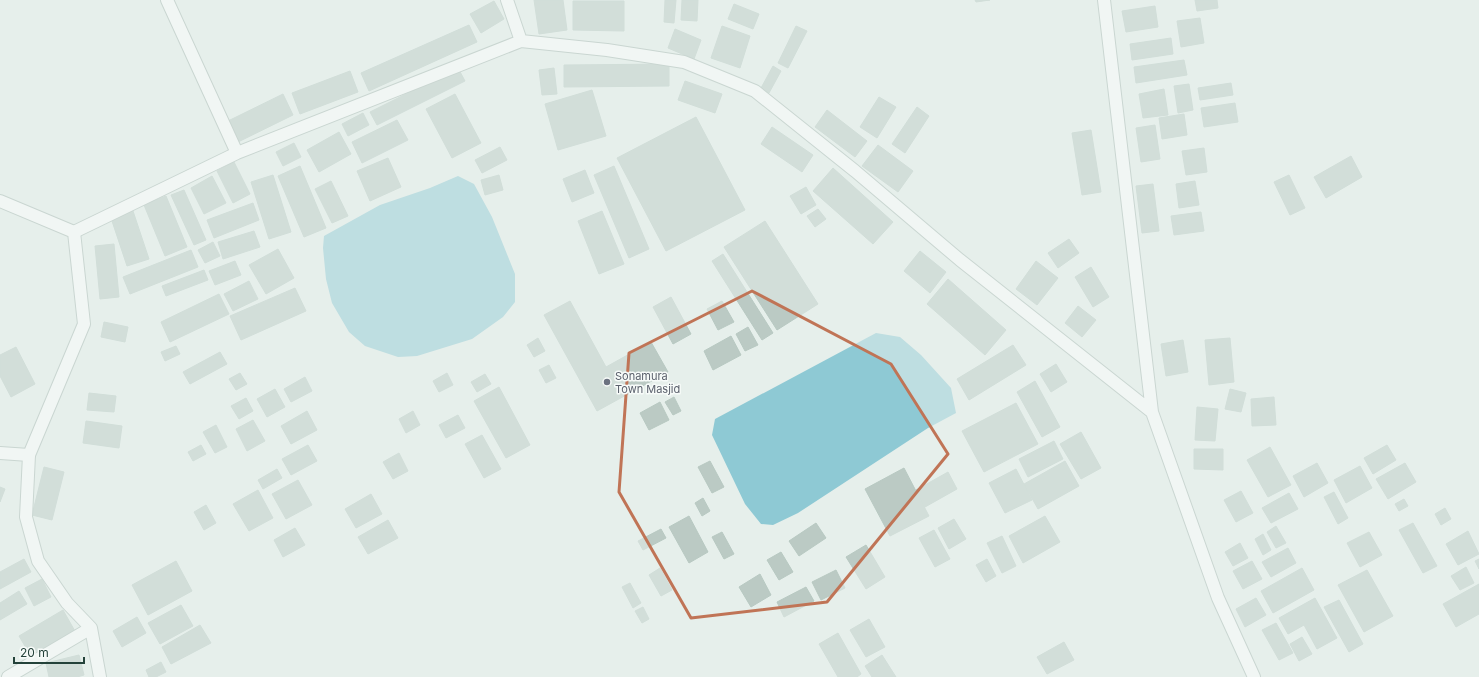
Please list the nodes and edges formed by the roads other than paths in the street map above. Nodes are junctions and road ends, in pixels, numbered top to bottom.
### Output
1 (167, 0) edge
2 (507, 0) edge
3 (1104, 0) edge
4 (521, 41) junction
5 (237, 153) junction
6 (0, 201) edge
7 (74, 232) junction
8 (1152, 412) junction
9 (0, 453) edge
10 (29, 455) junction
11 (91, 628) junction
12 (8, 677) edge
13 (100, 677) edge
14 (1254, 677) edge

1 - 5 street
2 - 4 street
3 - 8 street
4 - 5 street
4 - 8 street
5 - 7 street
6 - 7 street
7 - 10 street
8 - 14 street
9 - 10 street
10 - 11 street
11 - 12 street
11 - 13 street

